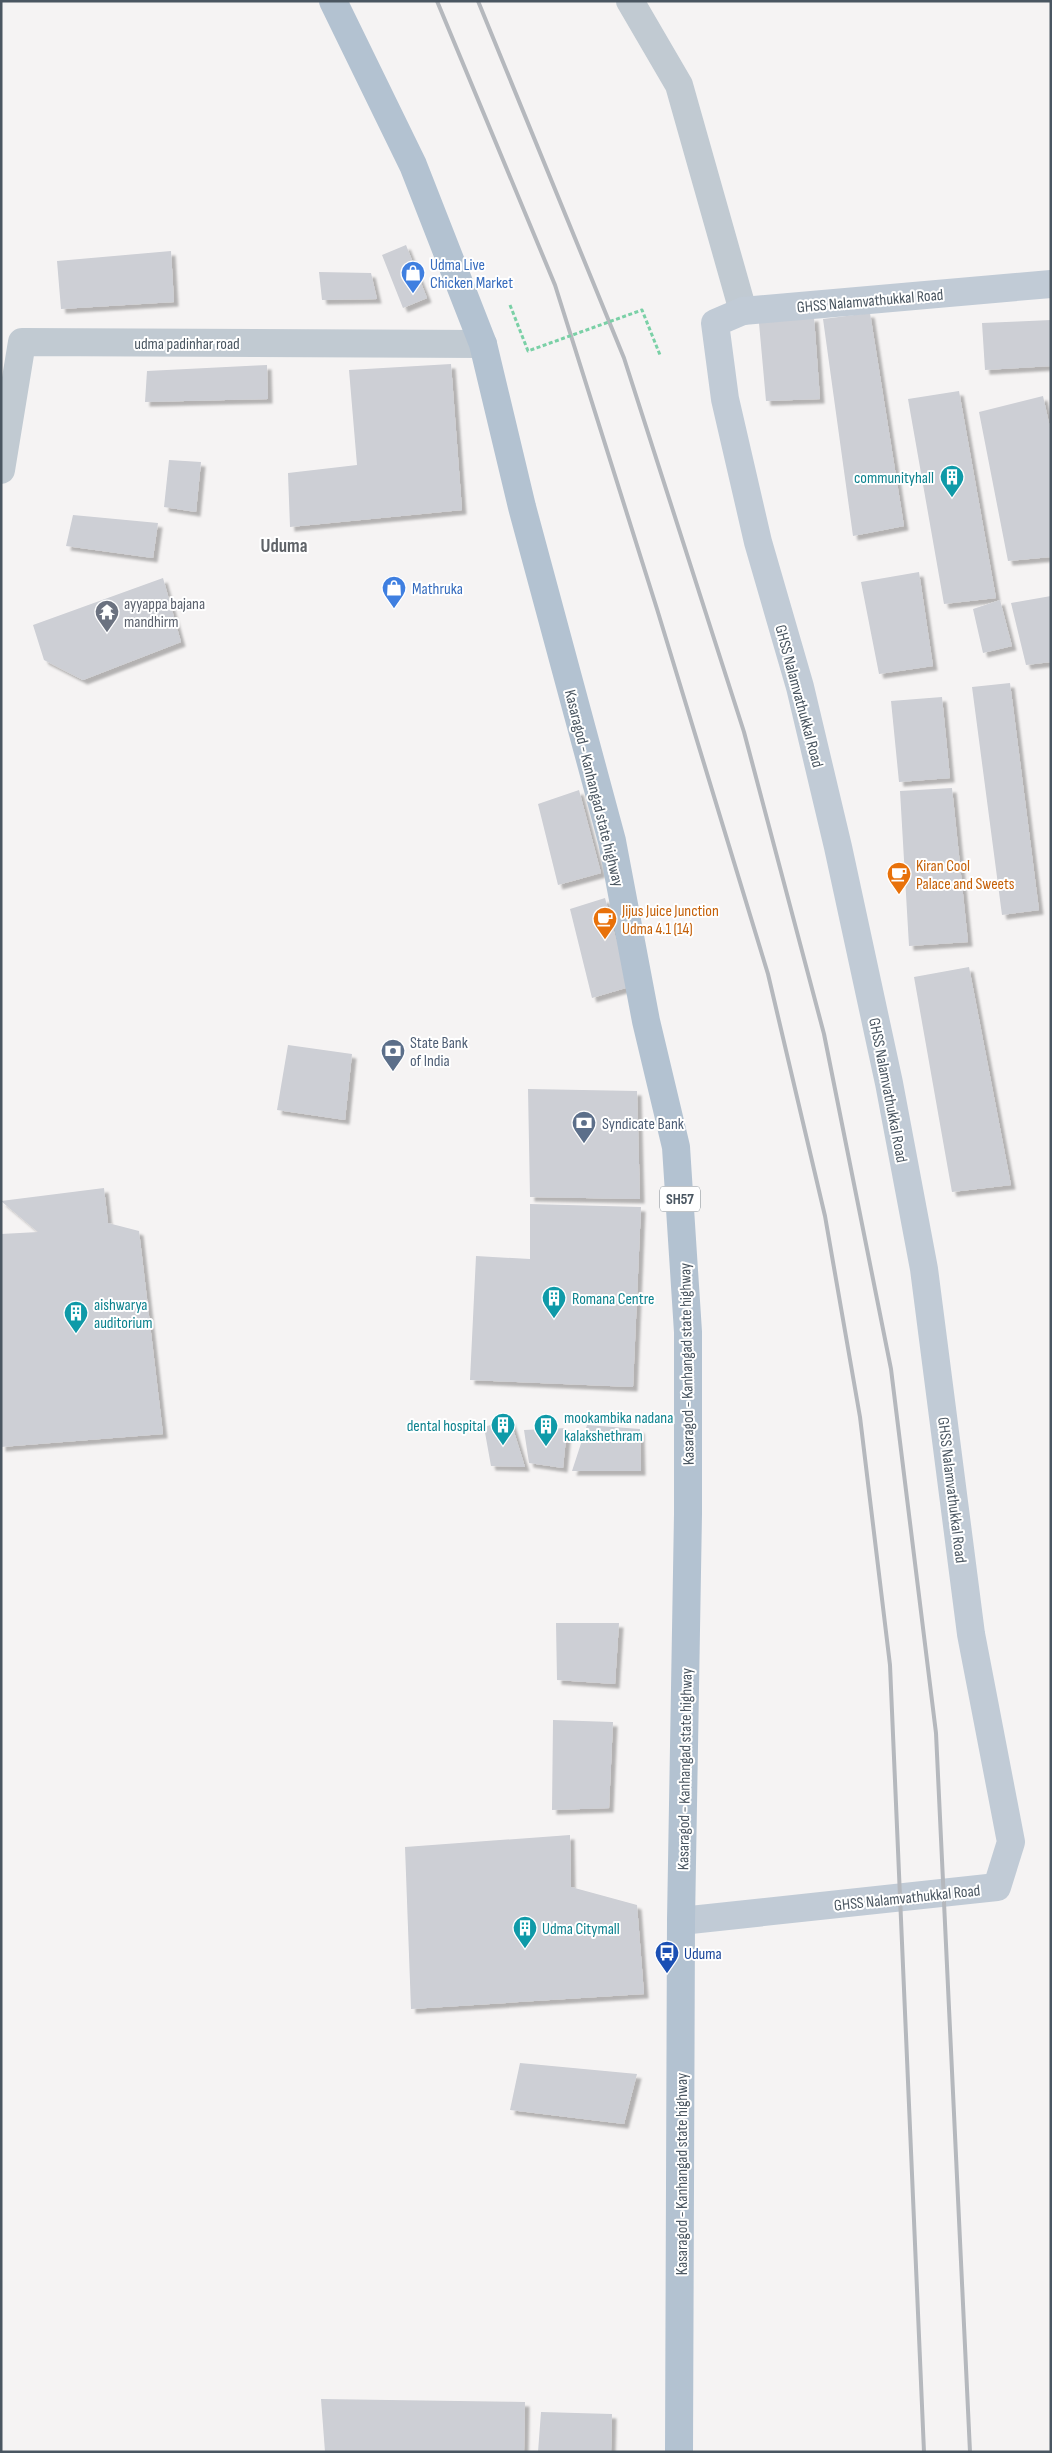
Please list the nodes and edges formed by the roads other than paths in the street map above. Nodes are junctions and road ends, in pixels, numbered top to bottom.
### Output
1 (333, 1) edge
2 (630, 1) edge
3 (1051, 284) edge
4 (743, 310) junction
5 (483, 344) junction
6 (1, 470) edge
7 (681, 1922) junction
8 (679, 2452) edge

1 - 5 main road, Kasaragod - Kanhangad state highway / SH57
2 - 4 street
3 - 4 main road, GHSS Nalamvathukkal Road
4 - 7 main road, GHSS Nalamvathukkal Road
5 - 6 street, udma padinhar road
5 - 7 main road, Kasaragod - Kanhangad state highway / SH57
7 - 8 main road, Kasaragod - Kanhangad state highway / SH57

